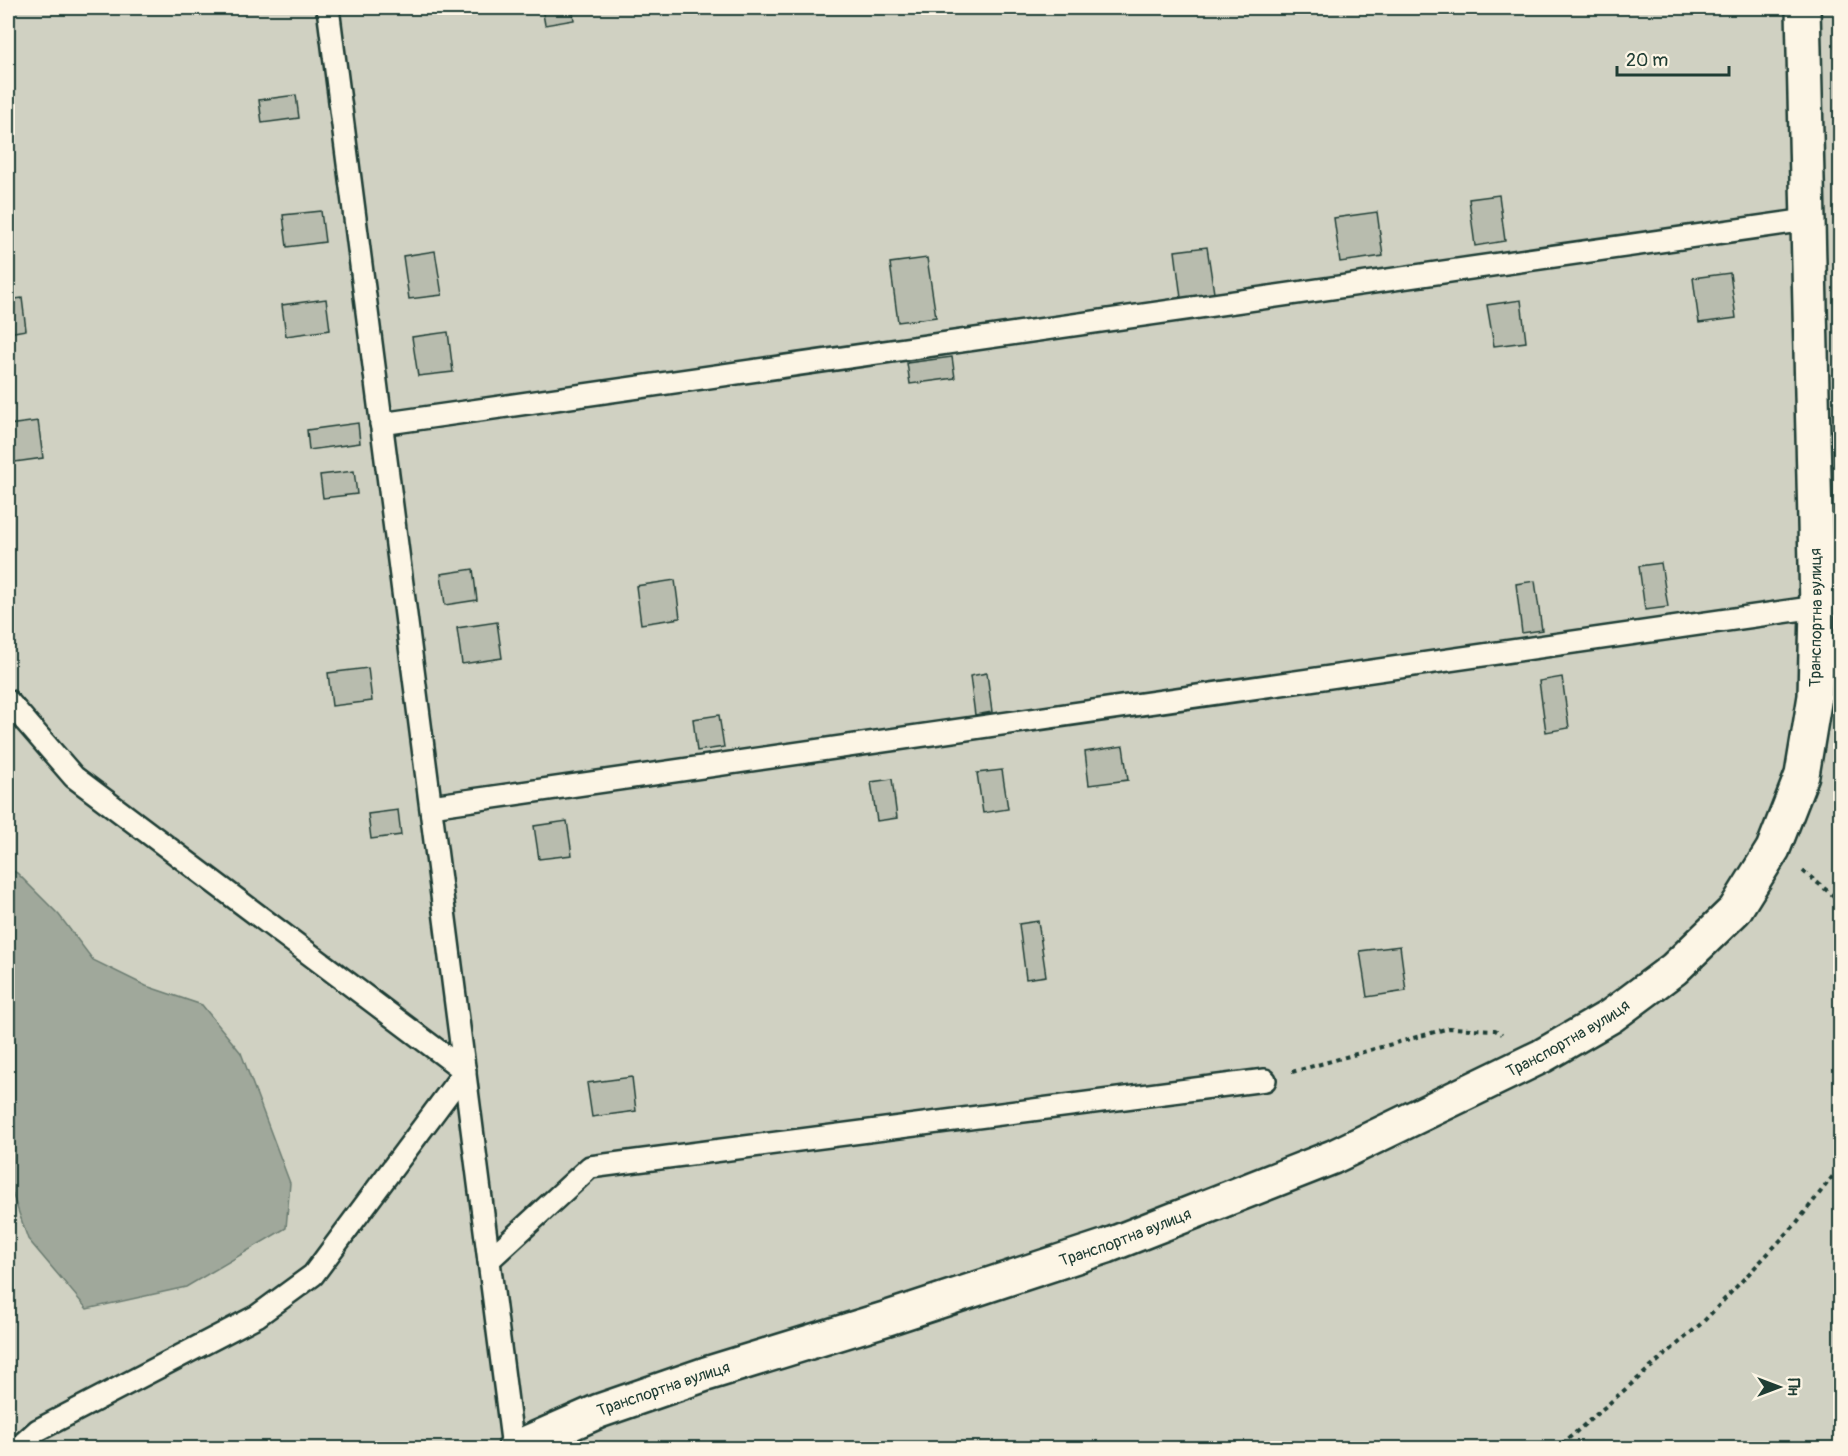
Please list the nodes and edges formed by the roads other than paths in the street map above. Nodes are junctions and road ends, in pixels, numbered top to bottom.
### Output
1 (328, 8) edge
2 (1803, 8) edge
3 (1807, 220) junction
4 (381, 424) junction
5 (1816, 608) junction
6 (8, 701) edge
7 (431, 806) junction
8 (465, 1071) junction
9 (1265, 1080) road end
10 (489, 1260) junction
11 (18, 1449) edge
12 (514, 1449) edge

1 - 4 lane
2 - 3 street, Транспортна вулиця
3 - 4 lane
3 - 5 street, Транспортна вулиця
4 - 7 lane
5 - 7 lane
5 - 12 street, Транспортна вулиця
6 - 8 lane
7 - 8 lane
8 - 10 lane
8 - 11 lane
9 - 10 lane
10 - 12 lane

